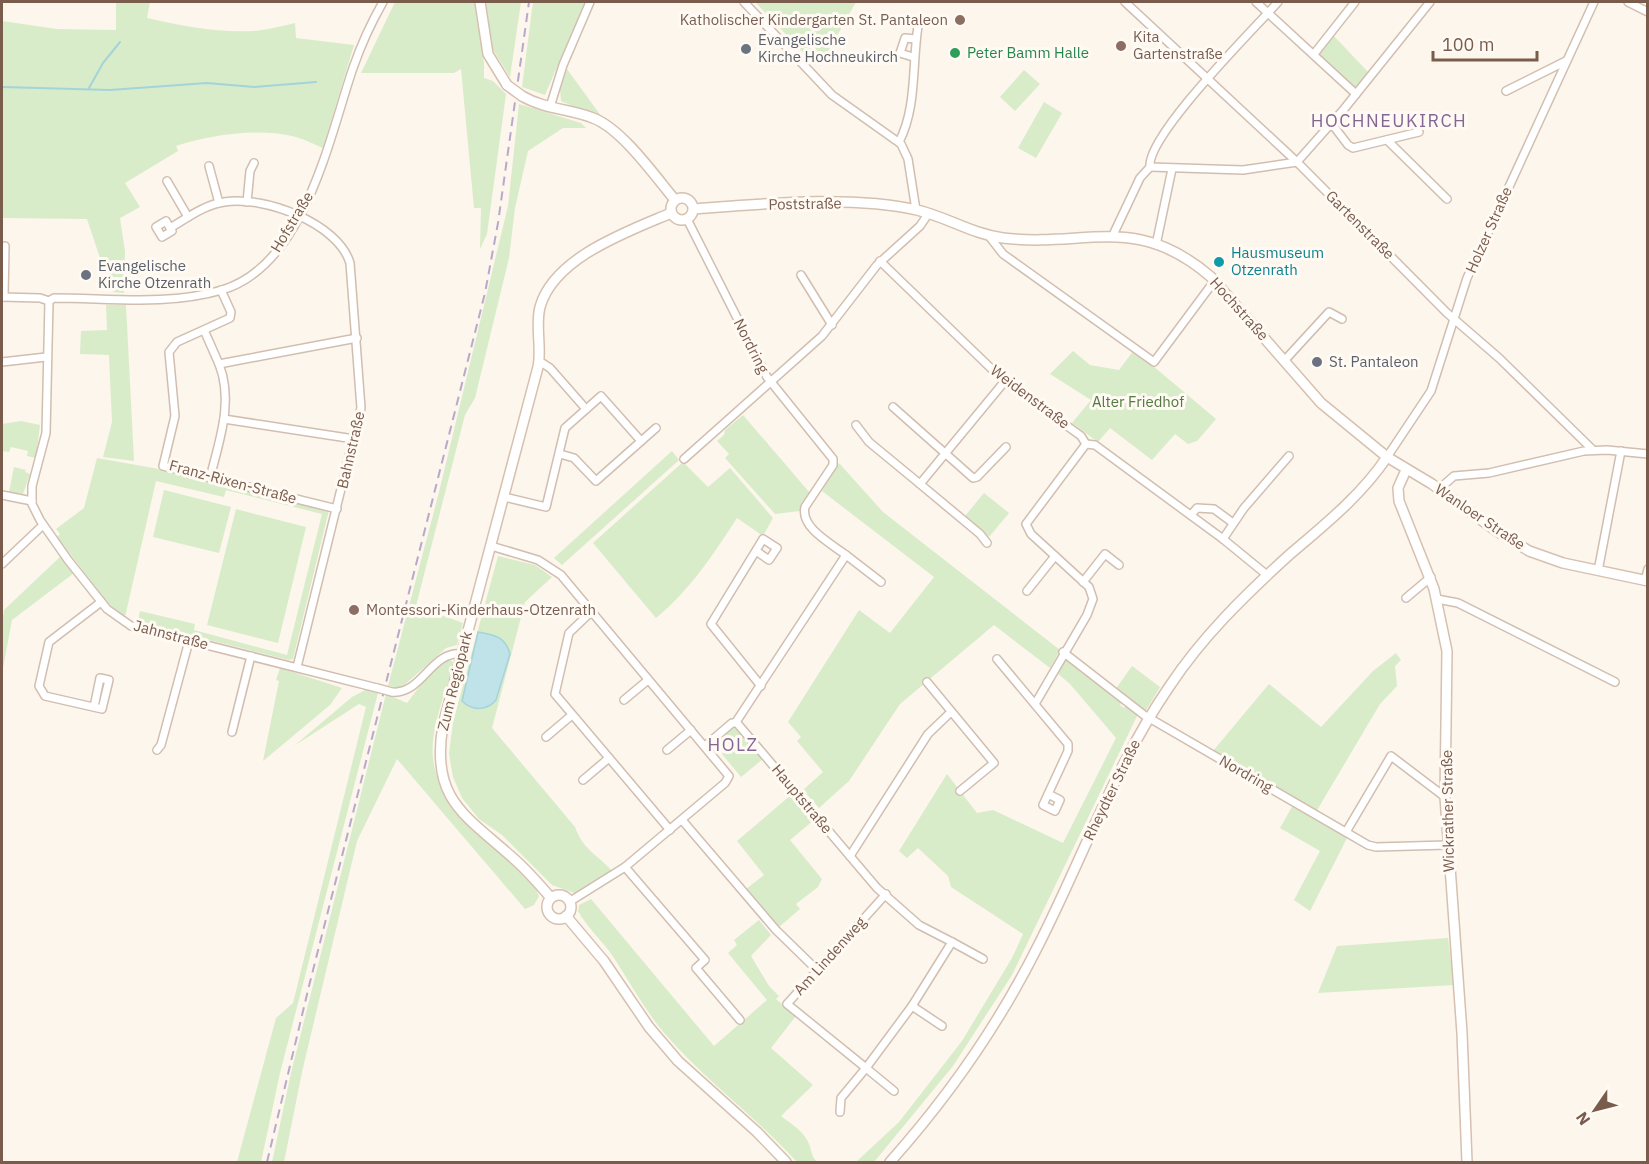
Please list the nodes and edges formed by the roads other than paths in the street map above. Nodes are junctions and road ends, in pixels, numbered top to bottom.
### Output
1 (383, 2) edge
2 (480, 2) edge
3 (590, 2) edge
4 (744, 2) edge
5 (1125, 2) edge
6 (1256, 2) edge
7 (1278, 2) edge
8 (1355, 2) edge
9 (1430, 2) edge
10 (1594, 2) edge
11 (1628, 2) edge
12 (1647, 12) edge
13 (1268, 13) junction
14 (918, 26) dead end
15 (916, 39) junction
16 (1314, 54) junction
17 (913, 57) junction
18 (1566, 61) junction
19 (1207, 79) junction
20 (1506, 91) dead end
21 (1356, 94) junction
22 (550, 107) junction
23 (1332, 124) junction
24 (1419, 132) dead end
25 (1387, 141) junction
26 (899, 142) junction
27 (1297, 162) junction
28 (254, 163) dead end
29 (209, 166) dead end
30 (1149, 167) junction
31 (1172, 169) junction
32 (167, 181) dead end
33 (1447, 199) dead end
34 (675, 200) junction
35 (248, 202) junction
36 (219, 203) junction
37 (694, 209) junction
38 (916, 210) junction
39 (671, 213) junction
40 (928, 214) junction
41 (299, 216) junction
42 (188, 217) junction
43 (687, 219) junction
44 (170, 228) dead end
45 (1113, 235) junction
46 (989, 236) junction
47 (1156, 245) junction
48 (4, 246) dead end
49 (880, 261) junction
50 (801, 275) dead end
51 (1215, 280) junction
52 (221, 290) junction
53 (3, 297) edge
54 (49, 301) junction
55 (1454, 317) junction
56 (1342, 319) dead end
57 (832, 325) junction
58 (204, 330) junction
59 (357, 339) junction
60 (46, 357) junction
61 (1284, 361) junction
62 (2, 362) edge
63 (539, 362) junction
64 (219, 364) junction
65 (1005, 381) junction
66 (771, 383) junction
67 (893, 407) dead end
68 (586, 409) junction
69 (224, 419) junction
70 (856, 425) dead end
71 (656, 428) dead end
72 (354, 439) junction
73 (641, 441) junction
74 (1086, 444) junction
75 (1006, 447) dead end
76 (1593, 450) junction
77 (1621, 451) junction
78 (560, 454) junction
79 (945, 454) junction
80 (1647, 454) edge
81 (1289, 456) dead end
82 (1387, 457) junction
83 (684, 459) dead end
84 (1406, 470) junction
85 (210, 478) junction
86 (920, 484) junction
87 (1439, 489) junction
88 (2, 495) edge
89 (504, 497) junction
90 (32, 501) junction
91 (337, 509) junction
92 (1191, 515) junction
93 (1233, 523) junction
94 (43, 525) junction
95 (1223, 539) junction
96 (987, 543) dead end
97 (491, 546) junction
98 (756, 551) dead end
99 (846, 555) junction
100 (1055, 556) junction
101 (2, 564) edge
102 (1119, 565) dead end
103 (1647, 568) edge
104 (1598, 571) junction
105 (1267, 575) junction
106 (1431, 577) junction
107 (1646, 581) edge
108 (881, 582) dead end
109 (1083, 582) junction
110 (1027, 591) dead end
111 (1406, 598) dead end
112 (1437, 599) junction
113 (101, 602) junction
114 (592, 611) junction
115 (189, 640) junction
116 (1063, 652) junction
117 (462, 654) junction
118 (251, 656) junction
119 (997, 659) dead end
120 (297, 667) junction
121 (648, 680) junction
122 (927, 682) dead end
123 (1615, 682) dead end
124 (761, 686) junction
125 (624, 700) dead end
126 (1035, 704) junction
127 (94, 707) dead end
128 (951, 712) junction
129 (572, 715) junction
130 (1149, 717) junction
131 (736, 722) junction
132 (691, 730) junction
133 (232, 732) dead end
134 (546, 737) dead end
135 (705, 746) junction
136 (157, 750) dead end
137 (667, 750) dead end
138 (609, 758) junction
139 (583, 780) dead end
140 (960, 791) dead end
141 (1048, 794) dead end
142 (1445, 797) junction
143 (682, 820) junction
144 (670, 830) junction
145 (1346, 832) junction
146 (1447, 845) junction
147 (850, 856) junction
148 (625, 867) junction
149 (886, 894) junction
150 (551, 898) junction
151 (569, 902) junction
152 (566, 916) junction
153 (952, 942) junction
154 (983, 959) dead end
155 (816, 969) junction
156 (912, 1006) junction
157 (740, 1020) dead end
158 (942, 1026) dead end
159 (866, 1068) junction
160 (894, 1091) dead end
161 (840, 1112) dead end
162 (786, 1162) edge
163 (890, 1162) edge
164 (1467, 1162) edge

1 - 41 street, Hofstraße
2 - 22 street, bridge
3 - 22 street
4 - 26 street
5 - 19 street, Gartenstraße
6 - 13 street
7 - 13 street
8 - 16 street
9 - 21 street
10 - 18 street, Holzer Straße
11 - 12 street
13 - 16 street
13 - 19 street
14 - 15 street
15 - 17 street
15 - 17 street
16 - 21 street
17 - 26 street
18 - 20 street
18 - 55 street, Holzer Straße
19 - 27 street, Gartenstraße
19 - 30 street
21 - 23 street
22 - 34 street
23 - 25 street
23 - 27 street
24 - 25 street
25 - 33 street
26 - 38 street
27 - 31 street
27 - 55 street, Gartenstraße
28 - 35 street
29 - 36 street
30 - 31 street
30 - 45 street
31 - 47 street
32 - 42 street
34 - 37 street
34 - 39 street
35 - 36 street, Bahnstraße
35 - 41 street, Bahnstraße
36 - 42 street
37 - 38 street, Poststraße
37 - 43 street
38 - 40 street, Hochstraße
39 - 43 street
39 - 63 street, Zum Regiopark
40 - 46 street, Hochstraße
40 - 49 street
41 - 52 street, Hofstraße
41 - 59 street, Bahnstraße
42 - 44 street
43 - 66 street, Nordring
45 - 46 street, Hochstraße
45 - 47 street, Hochstraße
46 - 51 street
47 - 51 street, Hochstraße
48 - 53 street
49 - 57 street
49 - 65 street, Weidenstraße
50 - 57 street
51 - 61 street, Hochstraße
52 - 54 street, Hofstraße
52 - 58 street, Franz-Rixen-Straße
53 - 54 street, Hofstraße
54 - 60 street
55 - 76 street, Gartenstraße
55 - 82 street, Holzer Straße
56 - 61 street
57 - 66 street
58 - 64 street
58 - 85 street, Franz-Rixen-Straße
59 - 64 street
59 - 72 street, Bahnstraße
60 - 62 street
60 - 90 street
61 - 82 street, Hochstraße
63 - 68 street
63 - 89 street, Zum Regiopark
64 - 69 street
65 - 74 street, Weidenstraße
65 - 79 street
66 - 83 street
66 - 99 street, Nordring
67 - 79 street
68 - 73 street
68 - 78 street
69 - 72 street
69 - 85 street
70 - 86 street
71 - 73 street
72 - 91 street, Bahnstraße
73 - 78 street
74 - 92 street, Weidenstraße
74 - 100 street
75 - 79 street
76 - 77 street
76 - 87 street
77 - 80 street
77 - 104 street
78 - 89 street
79 - 86 street
81 - 93 street
82 - 84 street, Wanloer Straße
82 - 105 street, Rheydter Straße
84 - 87 street, Wanloer Straße
84 - 106 street, Wickrather Straße
85 - 91 street, Franz-Rixen-Straße
86 - 96 street
87 - 104 street, Wanloer Straße
88 - 90 street
89 - 97 street, Zum Regiopark
90 - 94 street, Jahnstraße
91 - 120 street, Bahnstraße
92 - 93 street
92 - 95 street, Weidenstraße
93 - 95 street
94 - 101 street
94 - 113 street, Jahnstraße
95 - 105 street, Weidenstraße
97 - 114 street
97 - 117 street, Zum Regiopark
98 - 124 street
99 - 108 street
99 - 124 street
100 - 109 street
100 - 110 street
102 - 109 street
103 - 107 street
104 - 107 street, Wanloer Straße
105 - 130 street, Rheydter Straße
106 - 111 street
106 - 112 street, Wickrather Straße
109 - 116 street
112 - 123 street
112 - 142 street, Wickrather Straße
113 - 115 street, Jahnstraße
113 - 127 street
114 - 121 street
114 - 129 street
115 - 118 street, Jahnstraße
115 - 136 street
116 - 126 street
116 - 130 street, Nordring
117 - 120 street, Jahnstraße, bridge
117 - 150 street, Zum Regiopark
118 - 120 street, Jahnstraße
118 - 133 street
119 - 126 street
121 - 125 street
121 - 132 street
122 - 128 street
124 - 131 street
126 - 141 street
128 - 140 street
128 - 147 street
129 - 134 street
129 - 138 street
130 - 145 street, Nordring
130 - 163 street, Rheydter Straße
131 - 135 street
131 - 147 street, Hauptstraße
132 - 135 street
132 - 137 street
135 - 143 street
138 - 139 street
138 - 144 street
142 - 145 street
142 - 146 street, Wickrather Straße
143 - 144 street
143 - 155 street
144 - 148 street
145 - 146 street, Nordring
146 - 164 street, Wickrather Straße
147 - 149 street, Hauptstraße
148 - 151 street
148 - 157 street
149 - 153 street
149 - 155 street, Am Lindenweg
150 - 151 street
150 - 152 street
151 - 152 street
152 - 162 street
153 - 154 street
153 - 156 street
155 - 159 street, Am Lindenweg
156 - 158 street
156 - 159 street
159 - 160 street, Am Lindenweg
159 - 161 street

